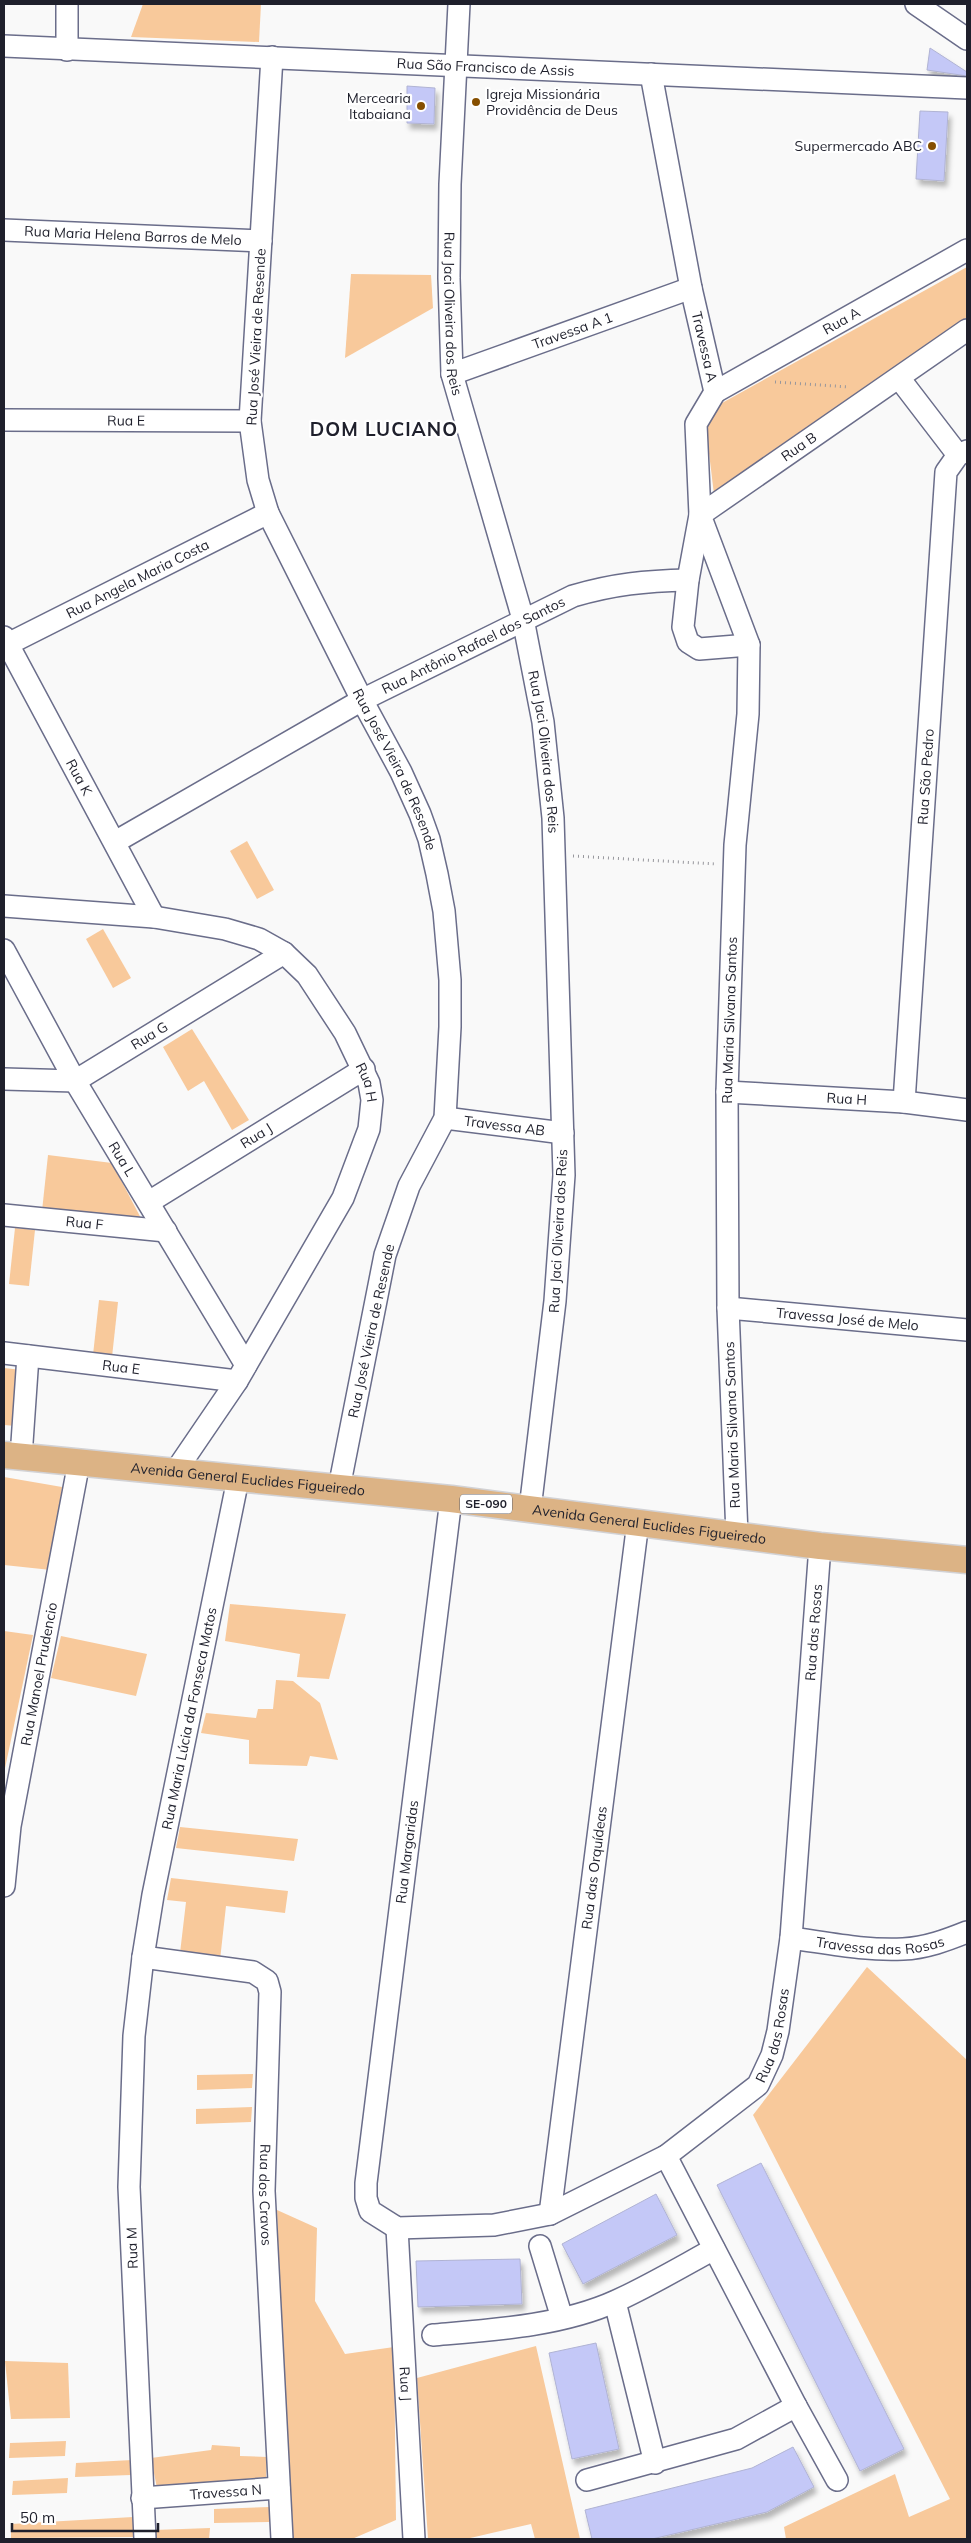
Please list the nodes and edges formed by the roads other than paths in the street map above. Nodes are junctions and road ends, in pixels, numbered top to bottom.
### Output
1 (67, 4) edge
2 (459, 4) edge
3 (916, 4) edge
4 (967, 39) edge
5 (4, 46) edge
6 (67, 50) junction
7 (272, 57) junction
8 (456, 64) junction
9 (651, 74) junction
10 (967, 88) edge
11 (4, 230) edge
12 (260, 241) junction
13 (967, 250) edge
14 (690, 288) junction
15 (967, 330) edge
16 (452, 374) junction
17 (890, 384) junction
18 (715, 392) junction
19 (4, 420) edge
20 (250, 421) junction
21 (963, 453) edge
22 (268, 513) junction
23 (700, 516) junction
24 (688, 580) junction
25 (523, 619) junction
26 (6, 641) edge
27 (749, 645) junction
28 (362, 700) junction
29 (115, 842) junction
30 (4, 906) edge
31 (154, 917) junction
32 (4, 950) edge
33 (284, 953) junction
34 (364, 1069) junction
35 (4, 1079) edge
36 (75, 1081) junction
37 (727, 1092) junction
38 (904, 1102) junction
39 (967, 1110) edge
40 (445, 1118) junction
41 (563, 1133) junction
42 (149, 1202) junction
43 (4, 1215) edge
44 (166, 1231) junction
45 (728, 1308) junction
46 (967, 1330) edge
47 (4, 1353) edge
48 (28, 1356) junction
49 (242, 1373) junction
50 (12, 1456) edge
51 (79, 1462) junction
52 (175, 1472) junction
53 (238, 1479) junction
54 (339, 1488) junction
55 (451, 1499) junction
56 (530, 1509) junction
57 (638, 1522) junction
58 (737, 1535) junction
59 (820, 1546) junction
60 (967, 1560) edge
61 (4, 1886) edge
62 (967, 1932) edge
63 (791, 1938) junction
64 (143, 1957) junction
65 (666, 2156) junction
66 (550, 2214) junction
67 (397, 2228) junction
68 (540, 2246) dead end
69 (714, 2249) junction
70 (615, 2302) junction
71 (562, 2318) junction
72 (433, 2336) dead end
73 (796, 2406) junction
74 (655, 2463) junction
75 (587, 2480) dead end
76 (837, 2480) dead end
77 (279, 2488) junction
78 (142, 2498) junction
79 (145, 2539) edge
80 (282, 2539) edge
81 (414, 2539) edge

1 - 6 street
2 - 8 street, Rua Jaci Oliveira dos Reis
3 - 4 street
5 - 6 street, Rua São Francisco de Assis
6 - 7 street, Rua São Francisco de Assis
7 - 8 street, Rua São Francisco de Assis
7 - 12 street, Rua José Vieira de Resende
8 - 9 street, Rua São Francisco de Assis
8 - 16 street, Rua Jaci Oliveira dos Reis
9 - 10 street, Rua São Francisco de Assis
9 - 14 street, Travessa A
11 - 12 street, Rua Maria Helena Barros de Melo
12 - 20 street, Rua José Vieira de Resende
13 - 18 street, Rua A
14 - 16 street, Travessa A 1
14 - 18 street, Travessa A
15 - 17 street, Rua B
16 - 25 street, Rua Jaci Oliveira dos Reis
17 - 21 street
17 - 23 street, Rua B
18 - 23 street, Travessa A
19 - 20 street, Rua E
20 - 22 street, Rua José Vieira de Resende
21 - 38 street, Rua São Pedro
22 - 26 street, Rua Angela Maria Costa
22 - 28 street, Rua José Vieira de Resende
23 - 24 street, Travessa A
23 - 27 street, Rua Maria Silvana Santos
24 - 25 street, Rua Antônio Rafael dos Santos
24 - 27 street, Travessa A
25 - 28 street, Rua Antônio Rafael dos Santos
25 - 41 street, Rua Jaci Oliveira dos Reis
26 - 29 street, Rua K
27 - 37 street, Rua Maria Silvana Santos
28 - 29 street, Rua Antônio Rafael dos Santos
28 - 40 street, Rua José Vieira de Resende
29 - 31 street, Rua K
30 - 31 street, Rua H
31 - 33 street, Rua H
32 - 36 street, Rua L
33 - 34 street, Rua H
33 - 36 street, Rua G
34 - 42 street, Rua J
34 - 49 street, Rua H
35 - 36 street
36 - 42 street, Rua L
37 - 38 street, Rua H
37 - 45 street, Rua Maria Silvana Santos
38 - 39 street, Rua H
40 - 41 street, Travessa AB
40 - 54 street, Rua José Vieira de Resende
41 - 56 street, Rua Jaci Oliveira dos Reis
42 - 44 street, Rua L
43 - 44 street, Rua F
44 - 49 street, Rua L
45 - 46 street, Travessa José de Melo
45 - 58 street, Rua Maria Silvana Santos
47 - 48 street, Rua E
48 - 49 street, Rua E
48 - 50 street
49 - 52 street, Rua H
50 - 51 main road, Avenida General Euclides Figueiredo / SE-090
51 - 52 main road, Avenida General Euclides Figueiredo / SE-090
51 - 61 street, Rua Manoel Prudencio
52 - 53 main road, Avenida General Euclides Figueiredo / SE-090
53 - 54 main road, Avenida General Euclides Figueiredo / SE-090
53 - 64 street, Rua Maria Lúcia da Fonseca Matos
54 - 55 main road, Avenida General Euclides Figueiredo / SE-090
55 - 56 main road, Avenida General Euclides Figueiredo / SE-090
55 - 67 street, Rua Margaridas
56 - 57 main road, Avenida General Euclides Figueiredo / SE-090
57 - 58 main road, Avenida General Euclides Figueiredo / SE-090
57 - 66 street, Rua das Orquídeas
58 - 59 main road, Avenida General Euclides Figueiredo / SE-090
59 - 60 main road, Avenida General Euclides Figueiredo / SE-090
59 - 63 street, Rua das Rosas
62 - 63 street, Travessa das Rosas
63 - 65 street, Rua das Rosas
64 - 77 street, Rua dos Cravos
64 - 78 street, Rua M
65 - 66 street, Rua das Rosas
65 - 69 street
66 - 67 street, Rua das Rosas
67 - 81 street, Rua J
68 - 71 street
69 - 70 street
69 - 73 street
70 - 71 street
70 - 74 street
71 - 72 street
73 - 74 street
73 - 76 street
74 - 75 street
77 - 78 street, Travessa N
77 - 80 street, Rua dos Cravos
78 - 79 street, Rua M

